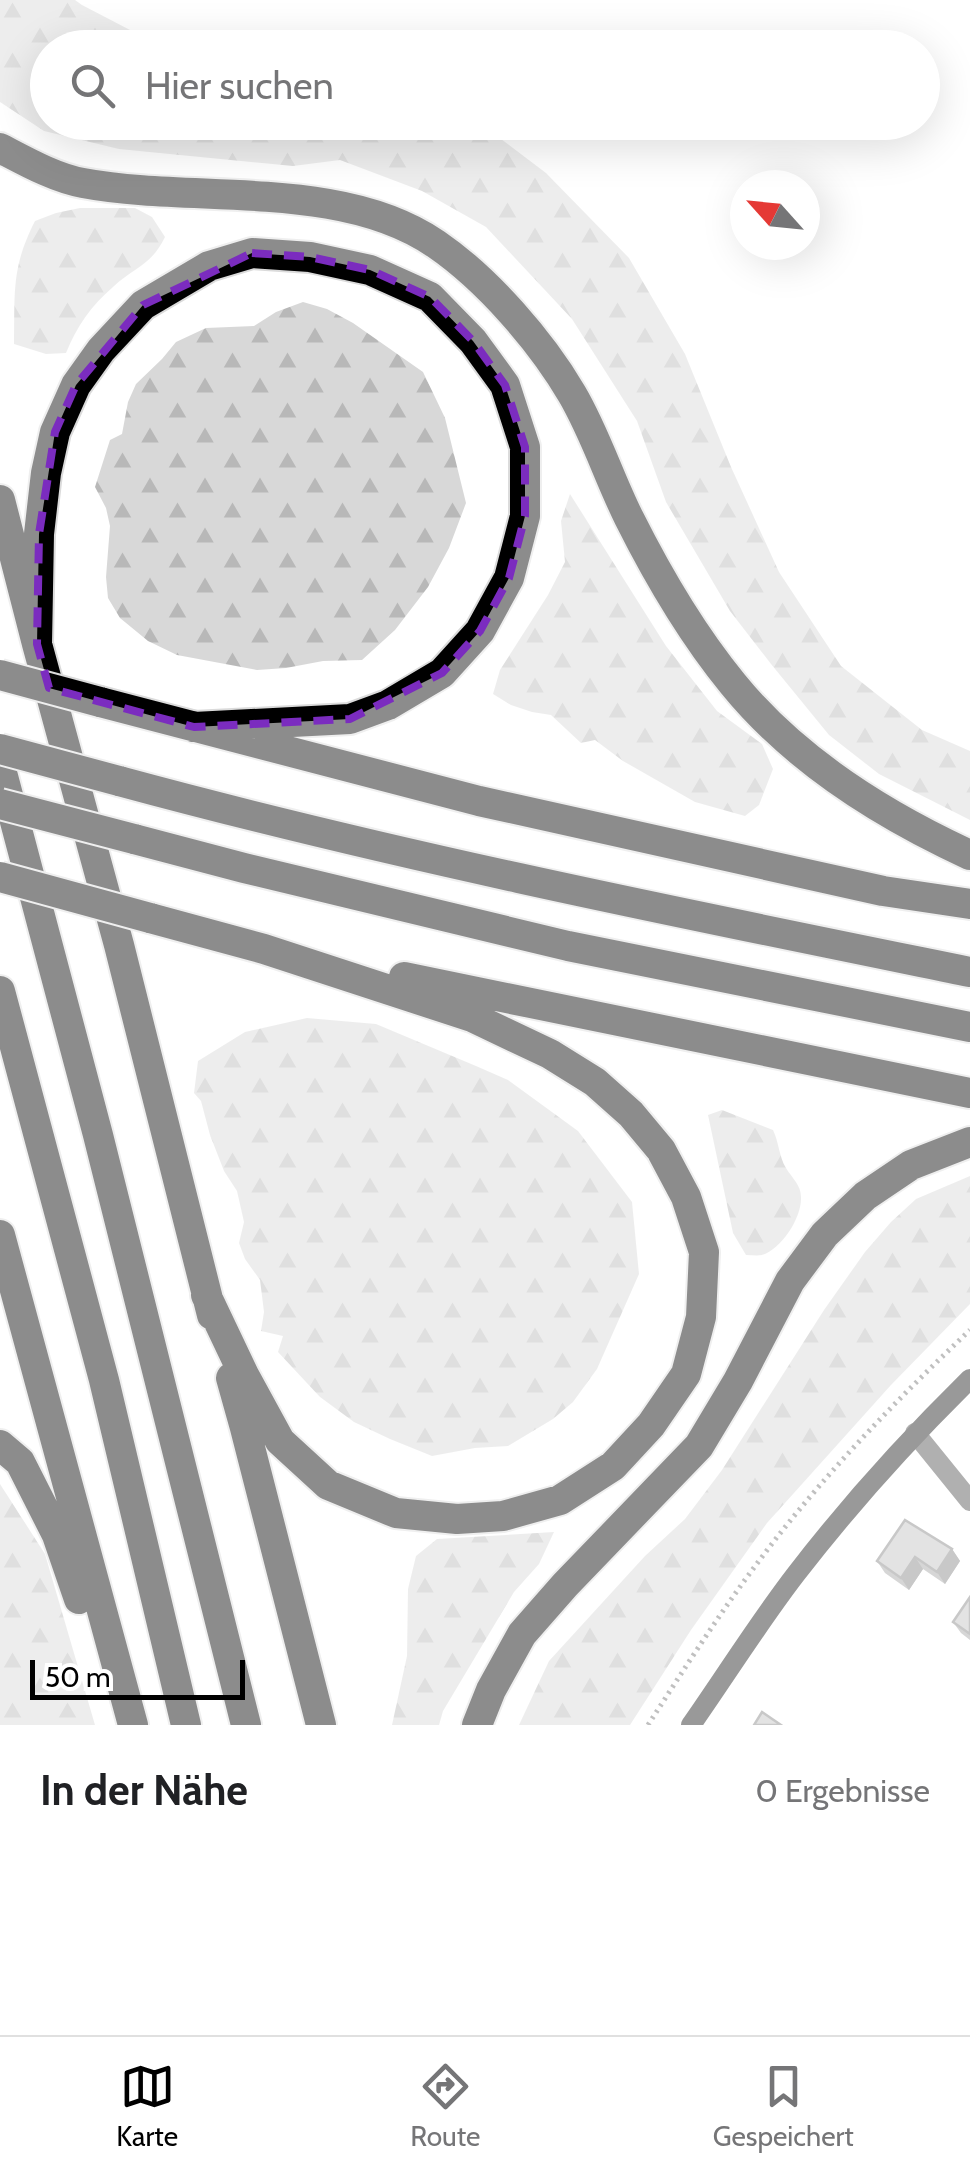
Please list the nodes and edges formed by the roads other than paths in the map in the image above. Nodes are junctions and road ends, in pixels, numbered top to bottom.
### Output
1 (0, 148) edge
2 (0, 500) edge
3 (36, 644) junction
4 (0, 675) edge
5 (194, 727) junction
6 (0, 749) edge
7 (0, 765) edge
8 (0, 804) edge
9 (970, 855) edge
10 (0, 877) edge
11 (970, 904) edge
12 (264, 949) junction
13 (970, 972) edge
14 (0, 992) edge
15 (970, 1026) edge
16 (970, 1093) edge
17 (970, 1142) edge
18 (0, 1234) edge
19 (206, 1295) junction
20 (970, 1379) edge
21 (915, 1433) junction
22 (0, 1445) edge
23 (970, 1502) edge
24 (113, 1656) junction
25 (132, 1725) edge
26 (186, 1725) edge
27 (246, 1725) edge
28 (321, 1725) edge
29 (477, 1725) edge
30 (691, 1725) edge

1 - 9 highway
2 - 3 highway
3 - 5 highway
3 - 19 highway
4 - 5 highway, bridge
5 - 11 highway
6 - 13 highway, bridge
7 - 27 highway
8 - 15 highway, bridge
10 - 12 highway, bridge
12 - 16 highway
12 - 19 highway
14 - 26 highway
17 - 29 highway
18 - 24 highway
19 - 28 highway
20 - 21 street
21 - 23 street
21 - 30 street
22 - 24 highway
24 - 25 highway

